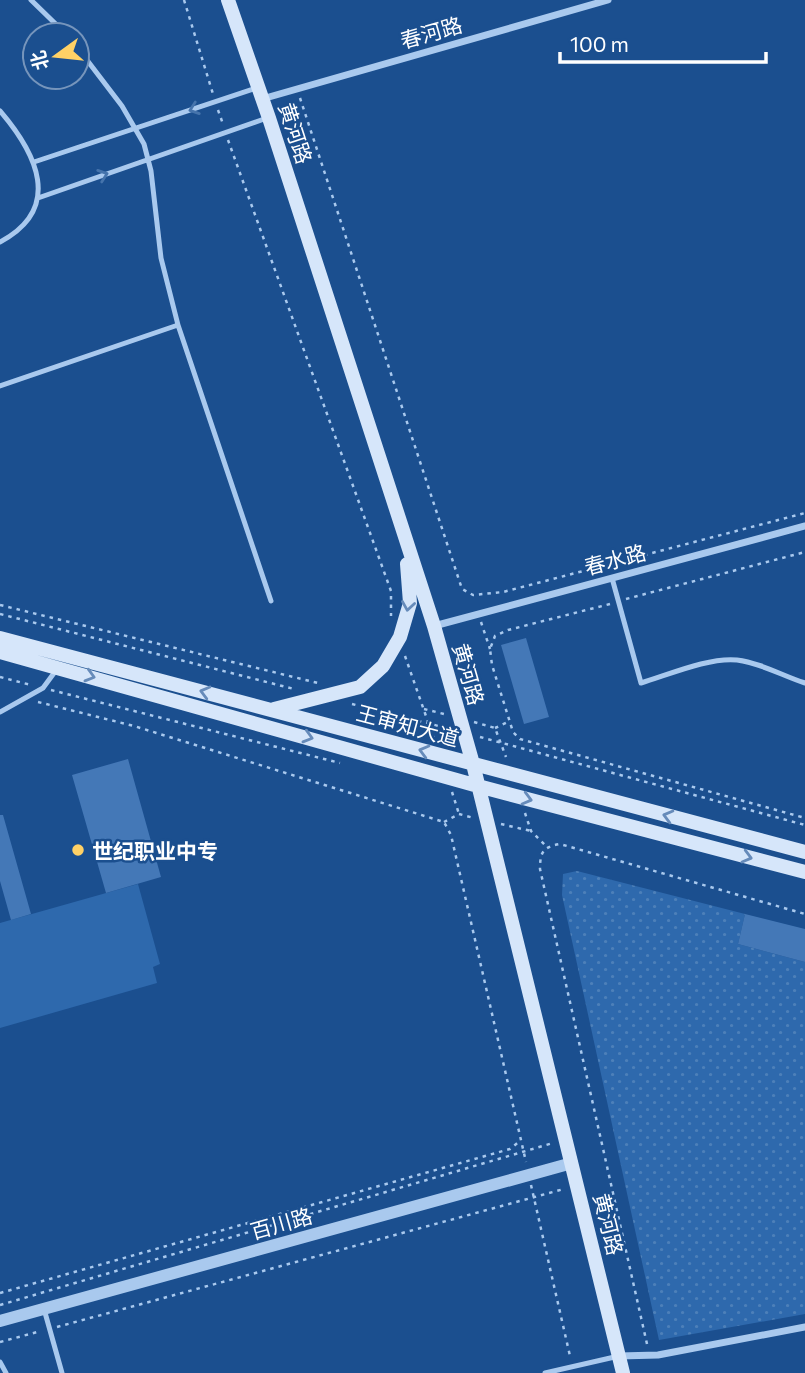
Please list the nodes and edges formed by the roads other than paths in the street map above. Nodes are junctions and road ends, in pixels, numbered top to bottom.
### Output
1 (31, 0) edge
2 (228, 0) edge
3 (608, 0) edge
4 (53, 21) edge
5 (91, 64) edge
6 (261, 93) junction
7 (0, 111) edge
8 (269, 118) junction
9 (136, 128) junction
10 (148, 159) junction
11 (34, 162) junction
12 (38, 198) junction
13 (0, 242) edge
14 (178, 325) junction
15 (0, 386) edge
16 (805, 526) edge
17 (405, 538) junction
18 (612, 578) junction
19 (271, 601) dead end
20 (434, 626) junction
21 (0, 638) edge
22 (0, 652) edge
23 (63, 661) junction
24 (805, 683) edge
25 (271, 710) junction
26 (0, 712) edge
27 (473, 764) junction
28 (478, 786) junction
29 (805, 852) edge
30 (805, 872) edge
31 (572, 1163) junction
32 (44, 1309) junction
33 (0, 1321) edge
34 (805, 1327) edge
35 (619, 1356) junction
36 (0, 1362) edge
37 (6, 1373) edge
38 (62, 1373) edge
39 (545, 1373) edge
40 (623, 1373) edge

1 - 4 lane
2 - 6 main road, 黄河路
3 - 6 street, 春河路
5 - 9 lane
6 - 8 main road, 黄河路
6 -> 9 lane
7 - 11 lane
8 - 10 lane
8 - 17 main road, 黄河路
9 - 10 lane
9 - 11 lane
12 -> 10 lane
10 - 14 lane
11 - 12 lane
12 - 13 lane
14 - 15 lane
14 - 19 lane
16 - 18 street, 春水路
17 - 20 main road, 黄河路
17 -> 25 main road
18 - 20 street, 春水路
18 - 24 lane
20 - 27 main road, 黄河路
21 - 23 main road, 王审知大道
22 - 23 main road
25 -> 23 main road, 王审知大道
23 - 26 lane
23 -> 28 main road
27 -> 25 main road, 王审知大道
27 - 28 main road, 黄河路
29 -> 27 main road, 王审知大道
28 -> 30 main road
28 - 31 main road, 黄河路
31 - 32 street, 百川路
31 - 35 main road, 黄河路
32 - 33 street, 百川路
32 - 38 lane
34 - 35 street
35 - 39 lane
35 - 40 main road, 黄河路
36 - 37 lane

